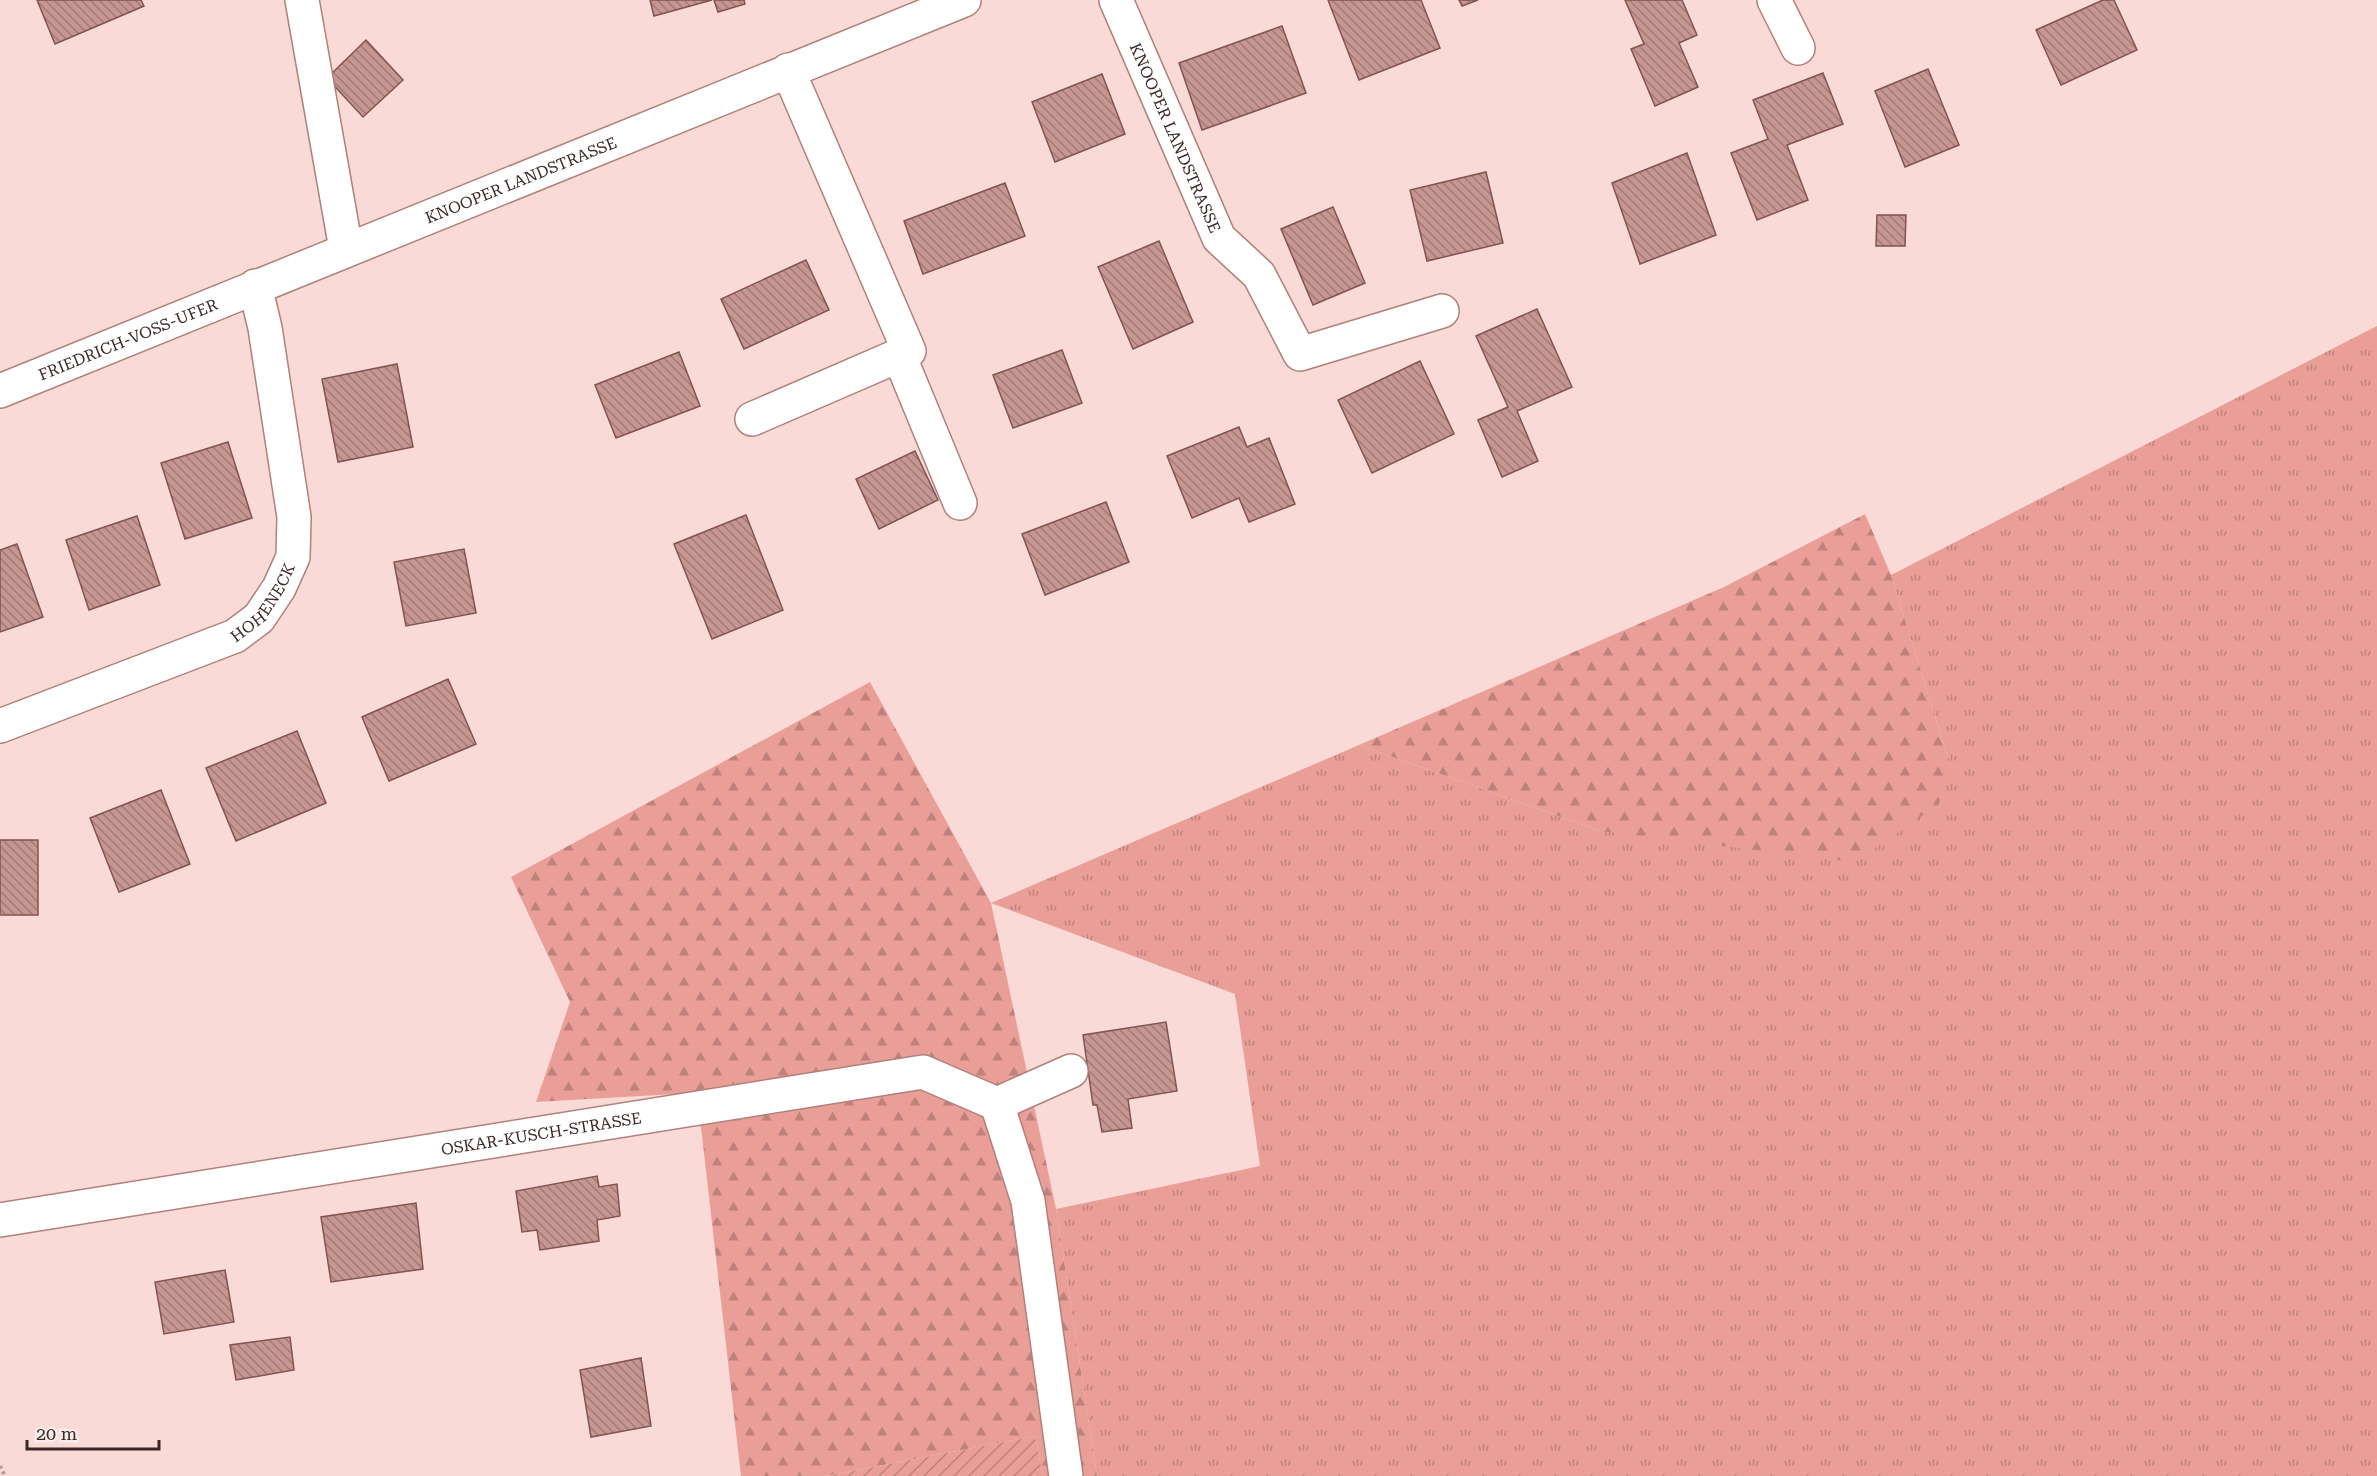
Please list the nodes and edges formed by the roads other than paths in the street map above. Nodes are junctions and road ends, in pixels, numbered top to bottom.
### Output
1 (302, 0) edge
2 (964, 0) edge
3 (1116, 0) edge
4 (1774, 0) edge
5 (1798, 48) dead end
6 (788, 70) junction
7 (346, 249) junction
8 (255, 286) junction
9 (1442, 311) dead end
10 (899, 355) junction
11 (0, 391) edge
12 (752, 419) dead end
13 (960, 503) dead end
14 (0, 726) edge
15 (1071, 1071) dead end
16 (997, 1104) junction
17 (0, 1220) edge
18 (1066, 1476) edge

1 - 7 street
2 - 6 street, KNOOPER LANDSTRASSE
3 - 9 street, KNOOPER LANDSTRASSE
4 - 5 street
6 - 7 street, KNOOPER LANDSTRASSE
6 - 10 street
7 - 8 street, KNOOPER LANDSTRASSE
8 - 11 street, FRIEDRICH-VOSS-UFER
8 - 14 street, HOHENECK
10 - 12 street
10 - 13 street
15 - 16 street
16 - 17 street, OSKAR-KUSCH-STRASSE
16 - 18 street

